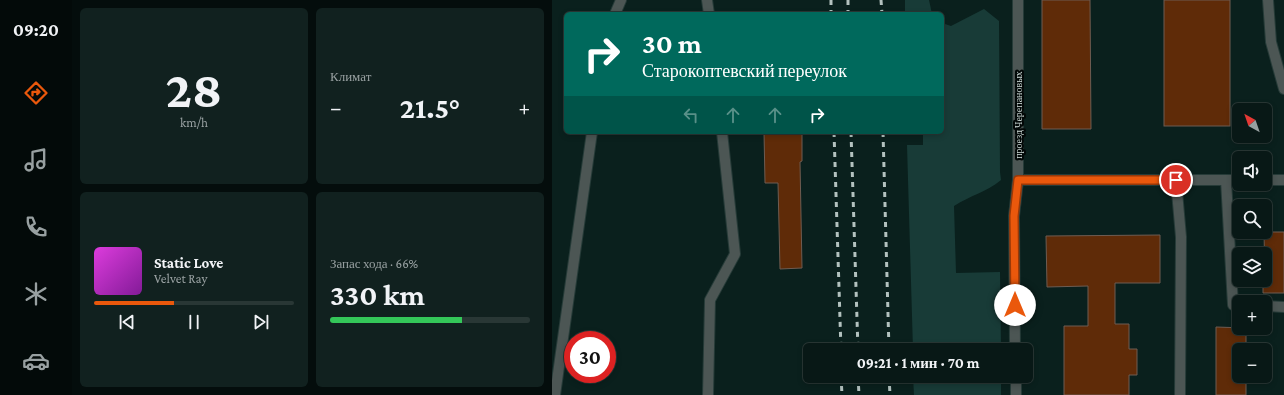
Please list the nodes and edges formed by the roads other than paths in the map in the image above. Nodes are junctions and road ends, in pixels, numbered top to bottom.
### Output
1 (621, 0) edge
2 (707, 0) edge
3 (1018, 0) edge
4 (1268, 0) edge
5 (616, 12) edge
6 (709, 12) edge
7 (1284, 90) edge
8 (592, 134) edge
9 (722, 134) edge
10 (1018, 180) junction
11 (1176, 180) junction
12 (1226, 180) junction
13 (1232, 180) edge
14 (1272, 180) edge
15 (1284, 180) edge
16 (1232, 295) edge
17 (1272, 306) edge
18 (1284, 307) edge
19 (1015, 343) edge
20 (1016, 383) edge
21 (555, 395) edge
22 (708, 395) edge
23 (1016, 395) edge
24 (1180, 395) edge

1 - 5 street
2 - 6 street
3 - 10 street, проезд Черепановых
4 - 7 street
8 - 21 street
9 - 22 street
10 - 11 street
10 - 19 street, проезд Черепановых
11 - 12 street
11 - 24 street
12 - 13 street
12 - 16 street
14 - 15 street
17 - 18 street
20 - 23 street

